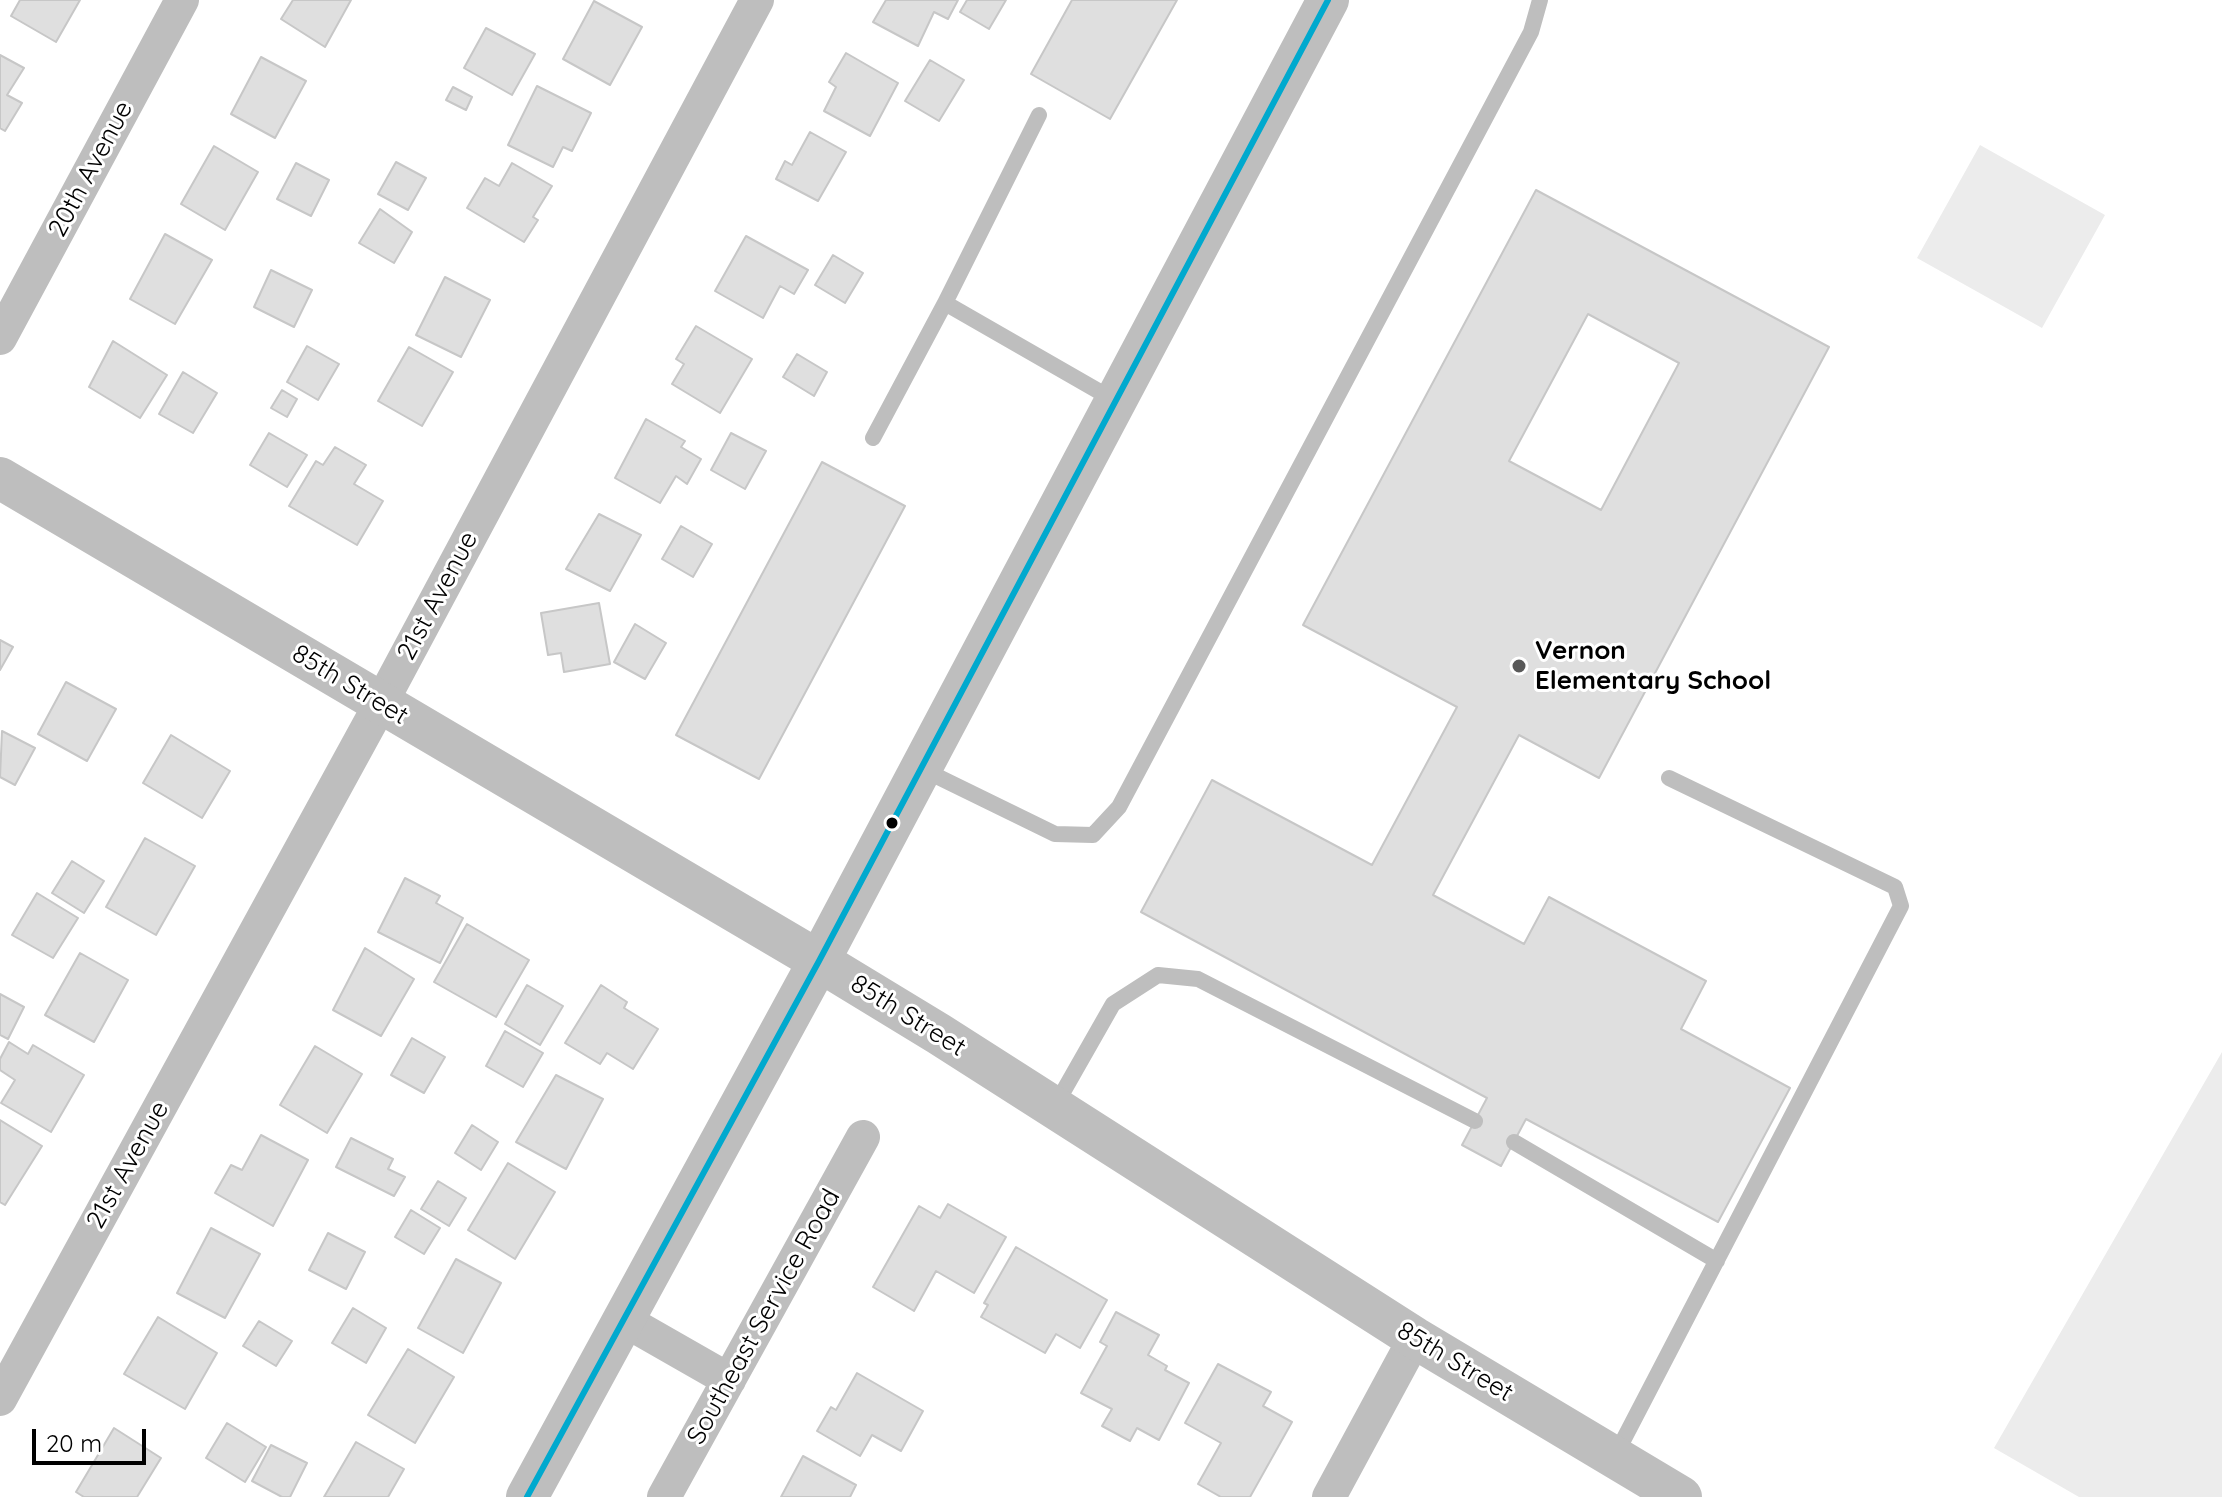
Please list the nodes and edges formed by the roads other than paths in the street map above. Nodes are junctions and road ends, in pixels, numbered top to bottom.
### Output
1 (182, 0) edge
2 (757, 0) edge
3 (1328, 0) edge
4 (1540, 0) edge
5 (1039, 115) dead end
6 (945, 303) junction
7 (0, 338) edge
8 (1115, 401) junction
9 (873, 438) dead end
10 (0, 478) edge
11 (381, 703) junction
12 (921, 768) junction
13 (1669, 778) dead end
14 (819, 961) junction
15 (1054, 1107) junction
16 (1475, 1121) dead end
17 (863, 1137) dead end
18 (1514, 1142) dead end
19 (1717, 1261) junction
20 (624, 1320) junction
21 (1415, 1338) junction
22 (729, 1380) junction
23 (0, 1399) edge
24 (1614, 1457) junction
25 (527, 1497) edge
26 (664, 1497) edge
27 (1329, 1497) edge
28 (1681, 1497) edge

1 - 7 street, 20th Avenue
2 - 11 street, 21st Avenue
3 - 8 street
4 - 12 lane
5 - 6 lane
6 - 8 lane
6 - 9 lane
8 - 12 street
10 - 11 street, 85th Street
11 - 14 street, 85th Street
11 - 23 street, 21st Avenue
12 - 14 street
13 - 19 lane
14 - 15 street, 85th Street
14 - 20 street
15 - 16 lane
15 - 21 street, 85th Street
17 - 22 street, Southeast Service Road
18 - 19 lane
19 - 24 lane
20 - 22 street
20 - 25 street
21 - 24 street, 85th Street
21 - 27 street
22 - 26 street, Southeast Service Road
24 - 28 street, 85th Street

